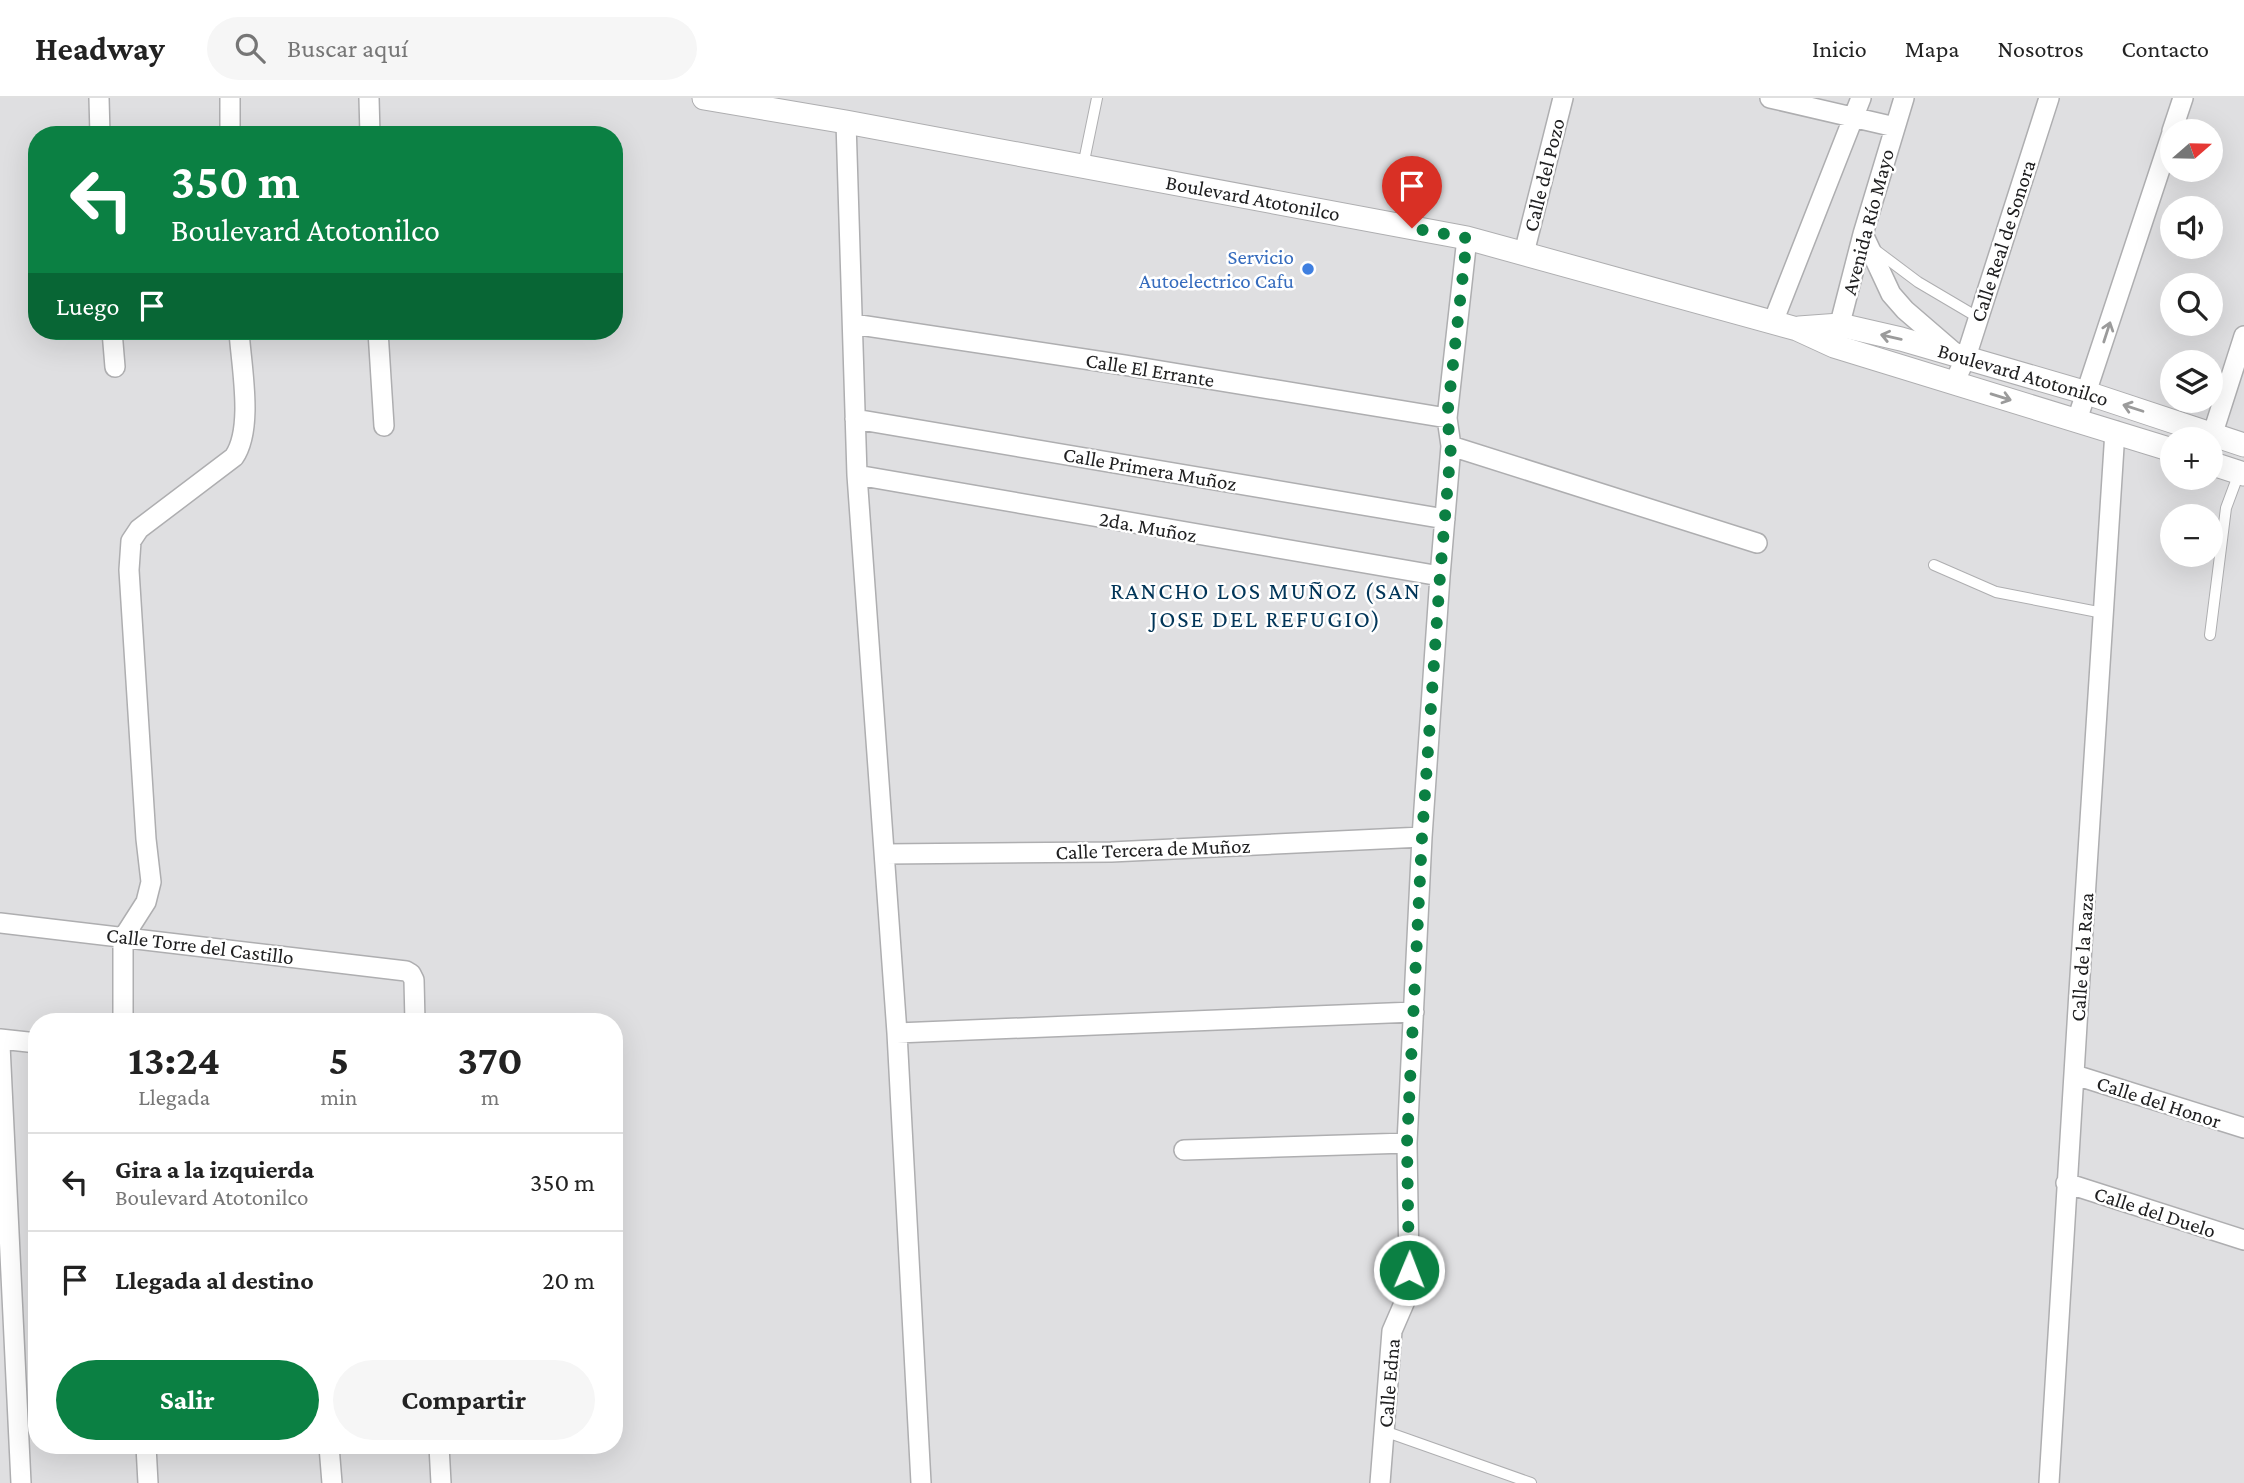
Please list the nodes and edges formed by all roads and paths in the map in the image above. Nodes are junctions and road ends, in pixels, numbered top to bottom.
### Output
1 (99, 98) edge
2 (230, 98) edge
3 (369, 98) edge
4 (1097, 98) edge
5 (1563, 98) edge
6 (1770, 98) edge
7 (1861, 98) edge
8 (1904, 98) edge
9 (2049, 98) edge
10 (2183, 98) edge
11 (721, 99) edge
12 (1854, 118) junction
13 (2176, 119) edge
14 (846, 122) junction
15 (100, 126) edge
16 (230, 126) edge
17 (370, 126) edge
18 (1895, 127) junction
19 (1083, 167) junction
20 (2160, 169) edge
21 (1467, 238) junction
22 (1865, 239) junction
23 (1524, 253) junction
24 (1979, 318) junction
25 (1773, 322) junction
26 (853, 324) junction
27 (1837, 336) junction
28 (2244, 336) edge
29 (113, 340) edge
30 (240, 340) edge
31 (379, 340) edge
32 (1961, 356) junction
33 (115, 367) dead end
34 (1954, 383) junction
35 (2087, 393) junction
36 (1447, 418) junction
37 (855, 419) junction
38 (2077, 420) junction
39 (384, 426) dead end
40 (2181, 427) edge
41 (2215, 427) edge
42 (2115, 431) junction
43 (2223, 441) edge
44 (2244, 445) edge
45 (1451, 446) junction
46 (2160, 446) edge
47 (2223, 467) edge
48 (2241, 473) edge
49 (857, 475) junction
50 (1445, 519) junction
51 (1757, 543) dead end
52 (1934, 565) dead end
53 (1440, 576) junction
54 (2103, 613) junction
55 (2210, 635) dead end
56 (1422, 837) junction
57 (885, 854) junction
58 (0, 923) edge
59 (123, 938) junction
60 (1414, 1012) junction
61 (123, 1013) edge
62 (415, 1013) edge
63 (897, 1033) junction
64 (0, 1039) edge
65 (28, 1042) edge
66 (0, 1045) edge
67 (2075, 1075) junction
68 (2244, 1128) edge
69 (1407, 1143) junction
70 (1184, 1150) dead end
71 (2066, 1183) junction
72 (2244, 1240) edge
73 (1384, 1431) junction
74 (146, 1454) edge
75 (330, 1454) edge
76 (439, 1454) edge
77 (21, 1483) edge
78 (148, 1483) edge
79 (332, 1483) edge
80 (441, 1483) edge
81 (921, 1483) edge
82 (1380, 1483) edge
83 (1531, 1483) edge
84 (2049, 1483) edge

1 - 15 street
2 - 16 street
3 - 17 street
4 - 19 lane
5 - 23 street, Calle del Pozo
6 - 12 street
7 - 12 street
8 - 18 street, Avenida Río Mayo
9 - 24 street, Calle Real de Sonora
10 - 13 street
11 - 14 street, Boulevard Atotonilco
12 - 18 street
12 - 25 street
14 - 19 street, Boulevard Atotonilco
14 - 26 street
18 - 22 street, Avenida Río Mayo
19 - 21 street, Boulevard Atotonilco
35 -> 20 street
21 - 23 street, Boulevard Atotonilco
21 - 36 street, Calle Edna
22 - 24 lane
22 - 27 street, Avenida Río Mayo
22 - 32 street
23 - 25 street, Boulevard Atotonilco
24 - 32 street, Calle Real de Sonora
25 - 27 street, Boulevard Atotonilco
26 - 36 street, Calle El Errante
26 - 37 street
32 -> 27 street, Boulevard Atotonilco
27 - 34 street, Boulevard Atotonilco
28 - 41 street
29 - 33 street
30 - 59 street
31 - 39 street
32 - 34 street, Calle Real de Sonora
32 - 35 street, Boulevard Atotonilco
34 -> 38 street, Boulevard Atotonilco
35 - 38 street
40 -> 35 street, Boulevard Atotonilco
36 - 45 street, Calle Edna
37 - 49 street
37 - 50 street, Calle Primera Muñoz
38 - 42 street, Boulevard Atotonilco
42 - 46 street, Boulevard Atotonilco
42 - 54 street, Calle de la Raza
43 - 44 street, Boulevard Atotonilco
45 - 50 street, Calle Edna
45 - 51 street
47 - 48 street
48 - 55 lane
49 - 53 street, 2da. Muñoz
49 - 57 street
50 - 53 street, Calle Edna
52 - 54 lane
53 - 56 street, Calle Edna
54 - 67 street, Calle de la Raza
56 - 57 street, Calle Tercera de Muñoz
56 - 60 street, Calle Edna
57 - 63 street
58 - 59 street, Calle Torre del Castillo
59 - 61 street
59 - 62 street, Calle Torre del Castillo
60 - 63 street
60 - 69 street, Calle Edna
63 - 81 street
64 - 65 street
66 - 77 street
67 - 68 street, Calle del Honor
67 - 71 street, Calle de la Raza
69 - 70 street
69 - 73 street, Calle Edna
71 - 72 street, Calle del Duelo
71 - 84 street, Calle de la Raza
73 - 82 street, Calle Edna
73 - 83 lane
74 - 78 street
75 - 79 street
76 - 80 street

